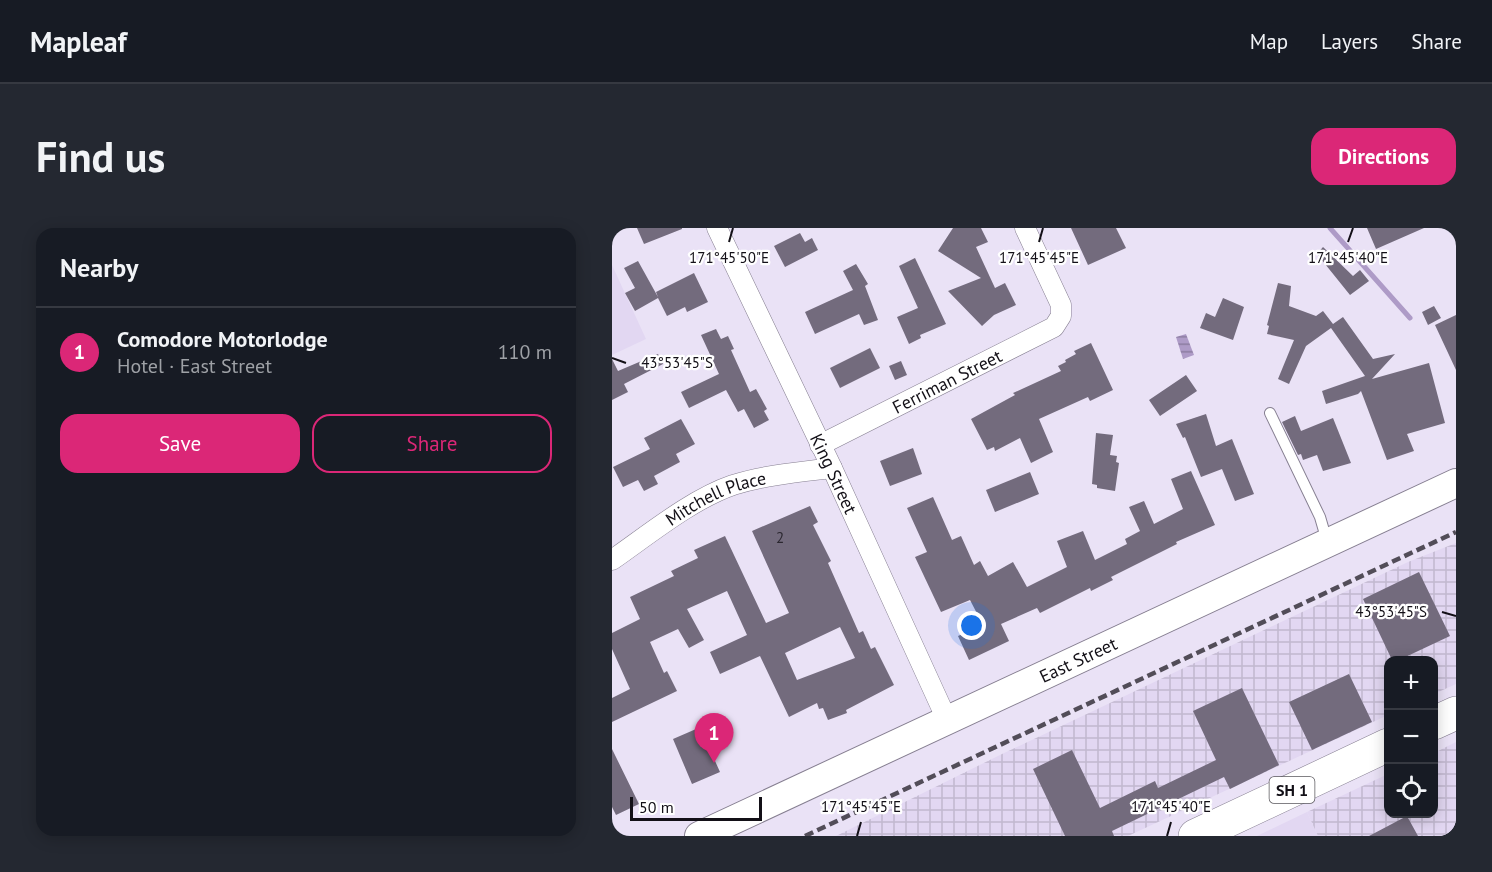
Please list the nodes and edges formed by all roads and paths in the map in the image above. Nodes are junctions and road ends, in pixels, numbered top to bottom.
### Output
1 (717, 228) edge
2 (1025, 228) edge
3 (1270, 413) dead end
4 (820, 445) junction
5 (832, 468) junction
6 (1456, 483) edge
7 (1327, 543) junction
8 (612, 560) edge
9 (1456, 713) edge
10 (947, 720) junction
11 (1438, 721) edge
12 (1384, 747) edge
13 (699, 836) edge
14 (1195, 836) edge

1 - 4 street, King Street
2 - 4 street, Ferriman Street
3 - 7 lane
4 - 5 street, King Street
5 - 8 street, Mitchell Place
5 - 10 street, King Street
6 - 7 main road, East Street
7 - 10 main road, East Street
9 - 11 highway
10 - 13 main road, East Street
12 - 14 highway, SH 1

